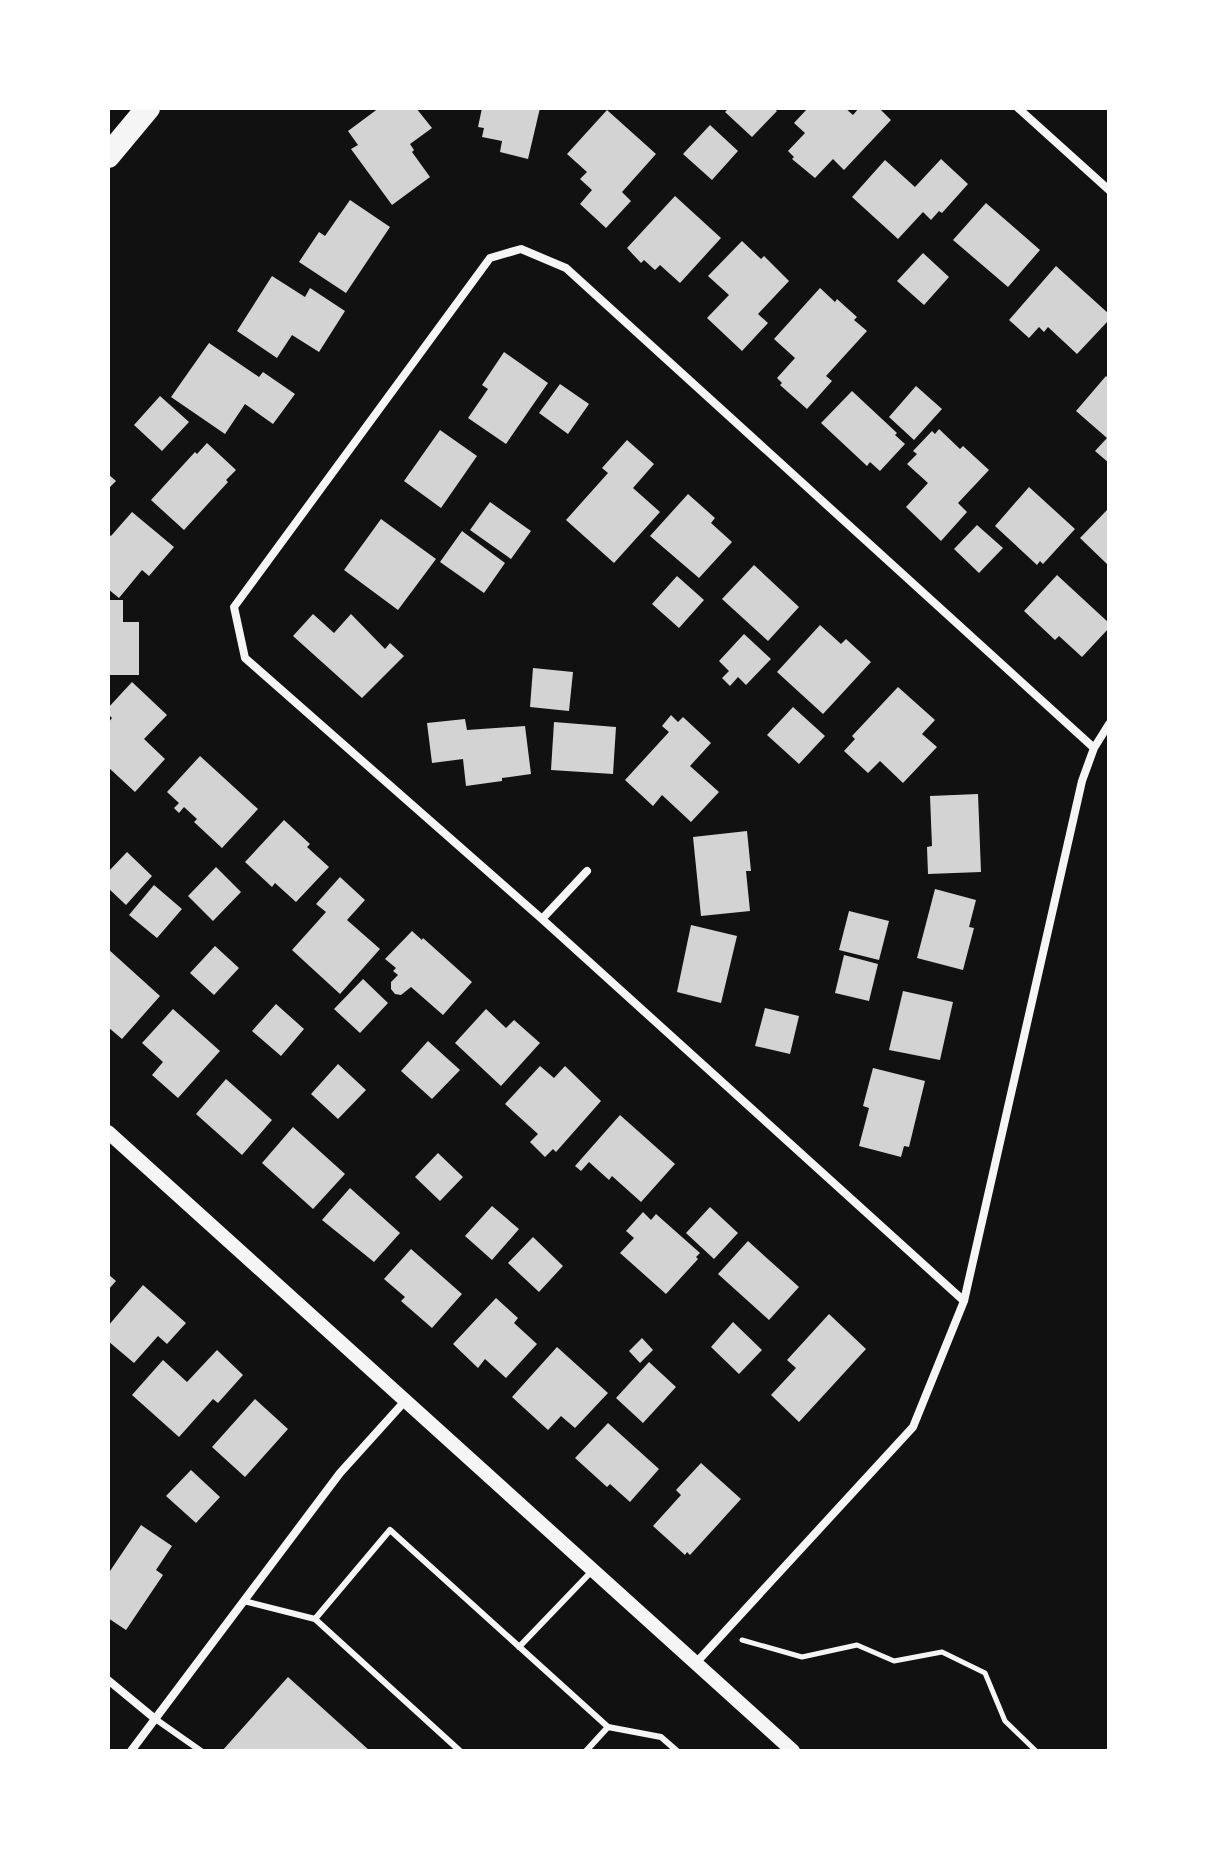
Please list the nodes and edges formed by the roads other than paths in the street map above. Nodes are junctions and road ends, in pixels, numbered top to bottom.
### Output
1 (148, 108) edge
2 (1018, 108) edge
3 (108, 156) edge
4 (1109, 190) edge
5 (1109, 724) edge
6 (1094, 748) junction
7 (587, 871) dead end
8 (542, 919) junction
9 (108, 1132) edge
10 (964, 1301) junction
11 (405, 1401) junction
12 (592, 1570) junction
13 (244, 1601) junction
14 (315, 1619) junction
15 (519, 1647) junction
16 (695, 1664) junction
17 (108, 1680) edge
18 (154, 1718) junction
19 (608, 1727) junction
20 (131, 1751) edge
21 (201, 1751) edge
22 (460, 1751) edge
23 (586, 1751) edge
24 (677, 1751) edge
25 (793, 1751) edge

1 - 3 highway
2 - 4 street
5 - 6 street
6 - 8 street
6 - 10 street
7 - 8 street
8 - 10 street
9 - 11 street
10 - 16 street
11 - 12 street
11 - 13 street
12 - 15 lane
12 - 16 street
13 - 14 lane
13 - 18 street
14 - 15 lane
14 - 22 lane
15 - 19 lane
16 - 25 street
17 - 18 street
18 - 20 street
18 - 21 lane
19 - 23 lane
19 - 24 lane

